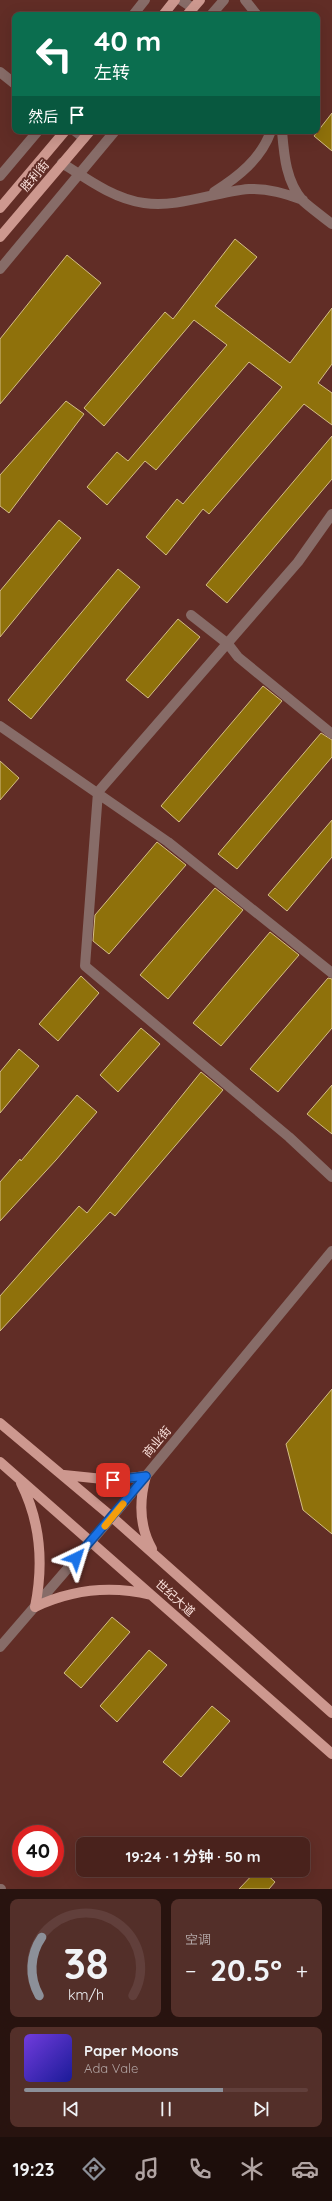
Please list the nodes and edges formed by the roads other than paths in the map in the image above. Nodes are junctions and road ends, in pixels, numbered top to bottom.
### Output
1 (145, 0) edge
2 (175, 0) edge
3 (181, 0) edge
4 (200, 0) edge
5 (224, 0) edge
6 (245, 0) edge
7 (135, 12) edge
8 (165, 12) edge
9 (190, 12) edge
10 (214, 12) edge
11 (255, 12) edge
12 (0, 72) edge
13 (12, 82) edge
14 (35, 134) edge
15 (63, 134) edge
16 (112, 134) edge
17 (270, 134) edge
18 (282, 134) edge
19 (87, 135) edge
20 (62, 164) junction
21 (79, 174) junction
22 (0, 176) edge
23 (209, 196) junction
24 (303, 200) junction
25 (0, 208) edge
26 (332, 224) edge
27 (0, 238) edge
28 (0, 269) edge
29 (332, 514) edge
30 (191, 615) dead end
31 (228, 644) junction
32 (0, 726) edge
33 (332, 734) edge
34 (98, 792) junction
35 (332, 973) edge
36 (332, 1177) edge
37 (332, 1251) edge
38 (0, 1423) edge
39 (0, 1462) edge
40 (62, 1475) junction
41 (146, 1476) junction
42 (18, 1478) junction
43 (112, 1517) junction
44 (156, 1556) junction
45 (154, 1596) junction
46 (35, 1607) junction
47 (0, 1647) edge
48 (332, 1713) edge
49 (332, 1754) edge

1 - 7 street
2 - 8 main road
3 - 9 street
4 - 9 main road
5 - 10 street
6 - 11 street
12 - 13 street
14 - 22 street
15 - 25 main road, 胜利街
16 - 21 street
17 - 23 street
18 - 24 street
19 - 20 main road, 胜利街
20 - 21 street
20 - 27 main road, 胜利街
21 - 23 street
21 - 28 street
23 - 24 street
24 - 26 street
29 - 31 street
30 - 31 street
31 - 33 street
31 - 34 street
32 - 34 street
34 - 35 street
34 - 36 street
37 - 41 street, 商业街
38 - 40 main road, 世纪大道
39 - 42 main road, 世纪大道
40 - 41 main road
40 - 43 main road, 世纪大道
41 - 43 street, 商业街
41 - 44 main road
42 - 45 main road, 世纪大道
42 - 46 main road
43 - 44 main road, 世纪大道
43 - 46 street, 商业街
44 - 48 main road, 世纪大道
45 - 46 main road
45 - 49 main road, 世纪大道
46 - 47 street, 商业街

